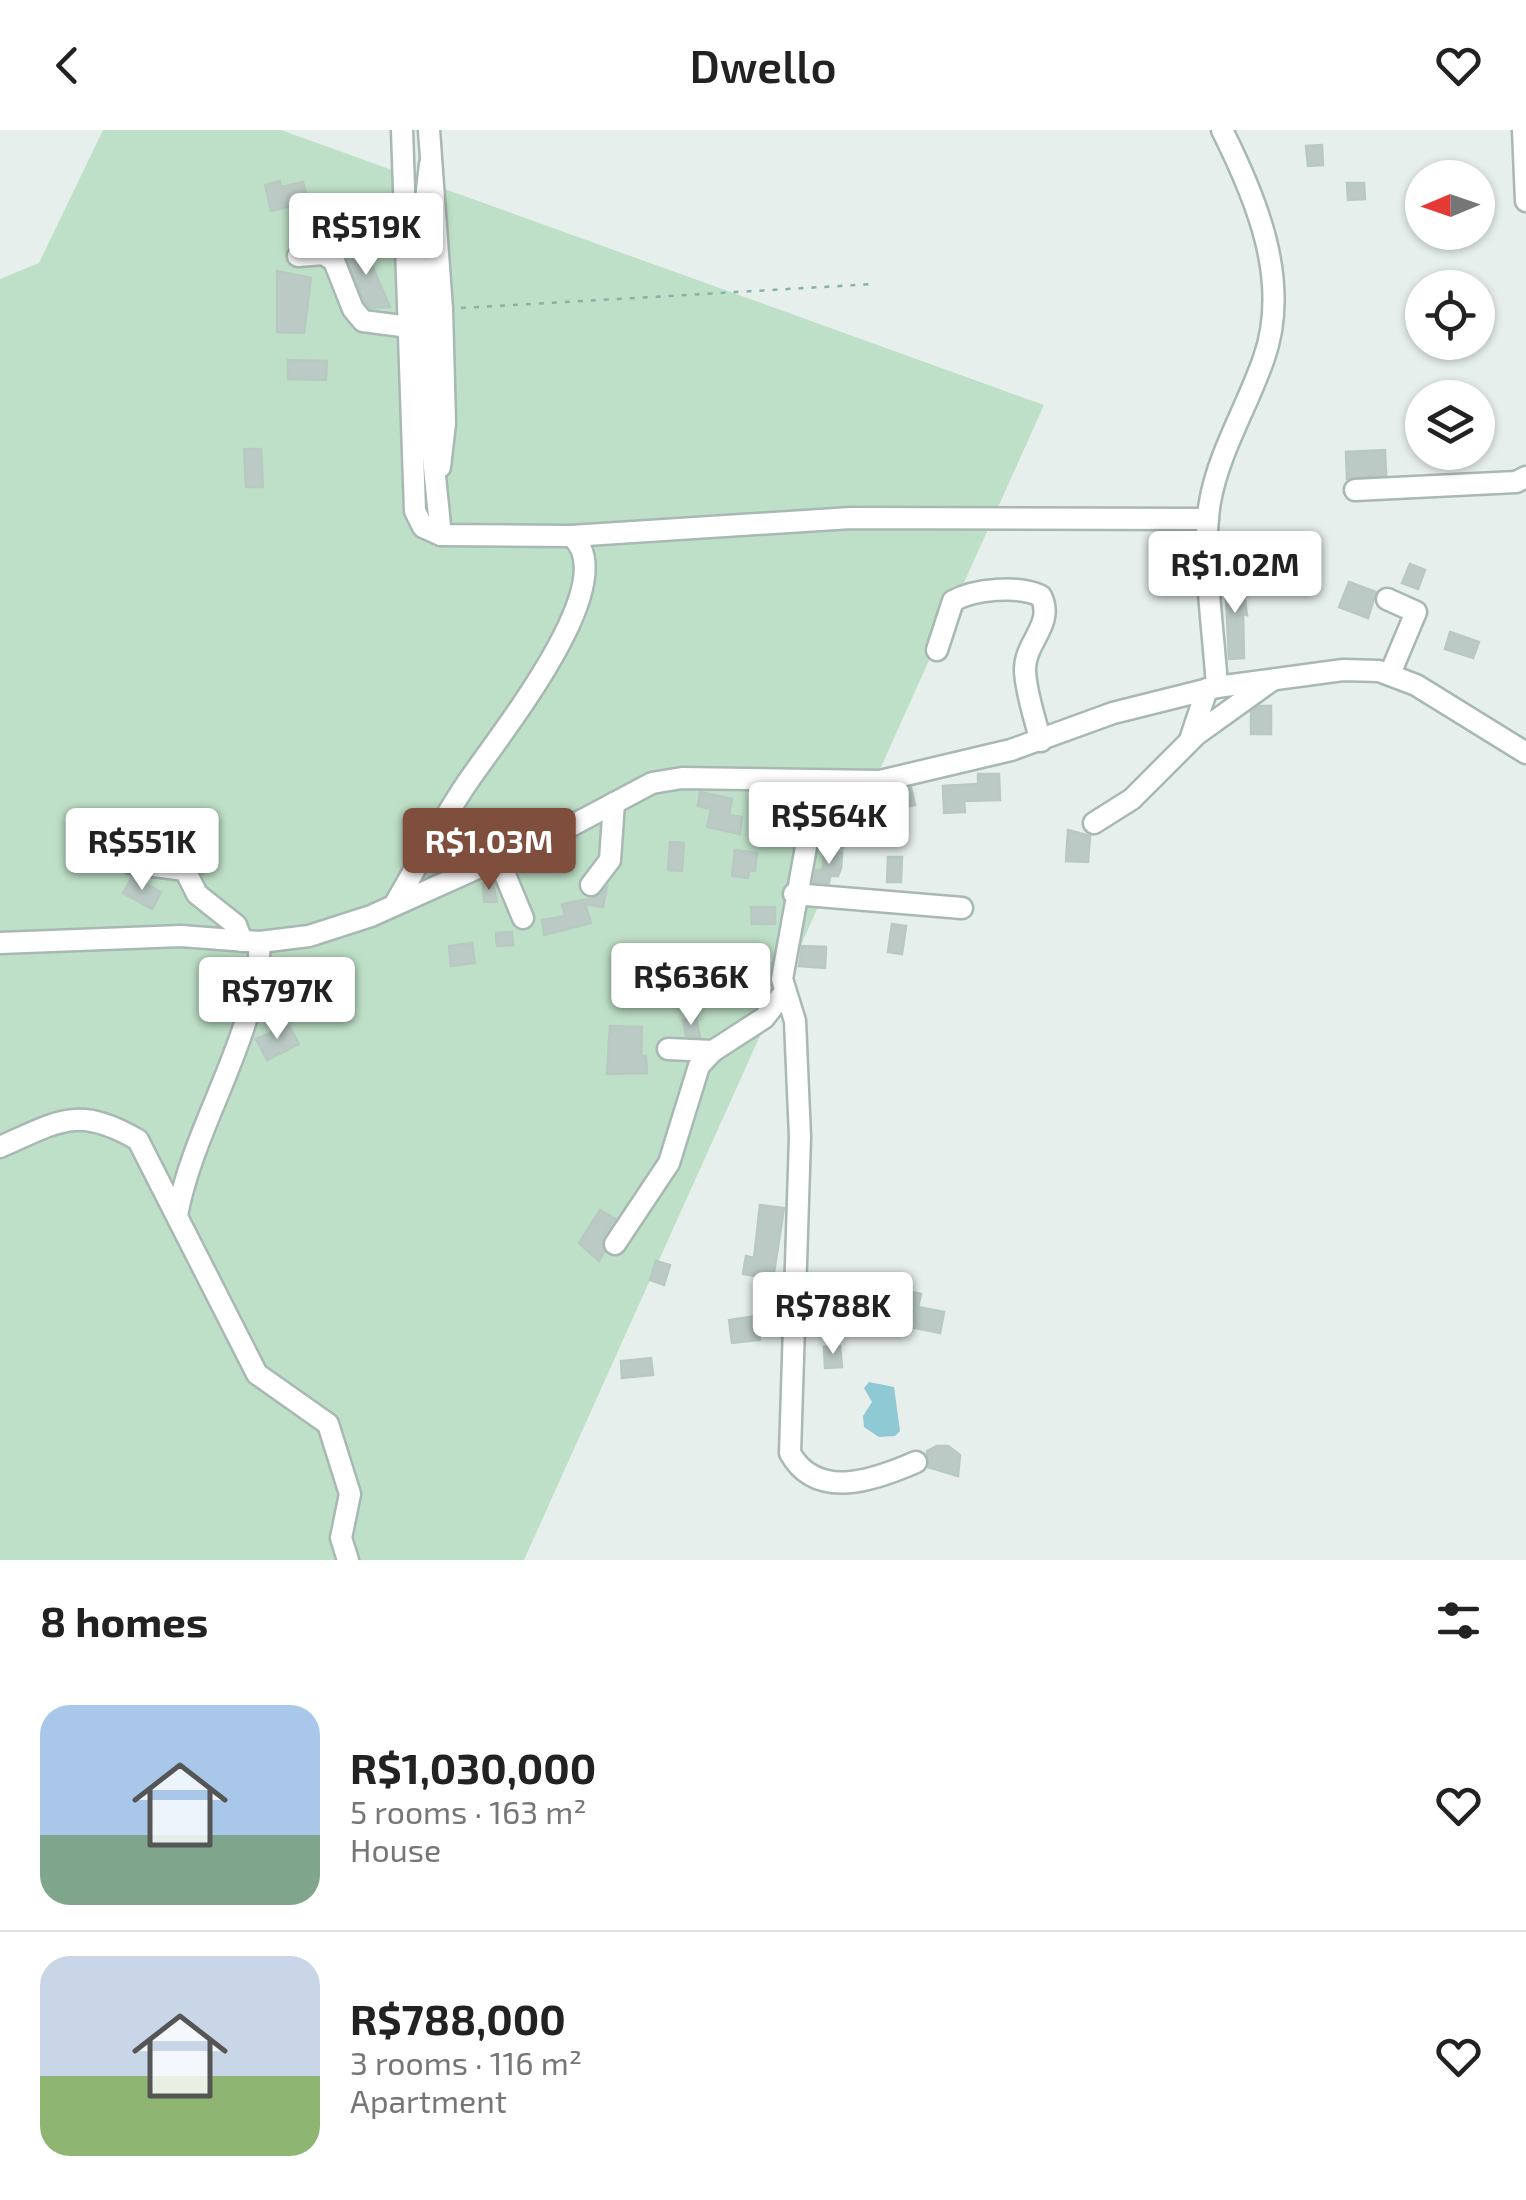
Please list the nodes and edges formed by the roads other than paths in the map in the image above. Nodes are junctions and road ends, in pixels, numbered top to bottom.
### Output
1 (402, 130) edge
2 (428, 130) edge
3 (1222, 130) edge
4 (1523, 130) edge
5 (430, 164) junction
6 (1526, 201) edge
7 (298, 256) dead end
8 (409, 327) junction
9 (1526, 477) edge
10 (438, 479) junction
11 (1355, 490) dead end
12 (1208, 520) junction
13 (442, 535) junction
14 (571, 536) junction
15 (1387, 599) dead end
16 (937, 650) dead end
17 (1390, 674) junction
18 (1273, 680) junction
19 (1212, 688) junction
20 (1190, 740) junction
21 (1042, 741) junction
22 (1526, 753) edge
23 (818, 780) junction
24 (614, 803) junction
25 (1094, 823) dead end
26 (498, 858) junction
27 (130, 862) dead end
28 (591, 884) dead end
29 (794, 894) junction
30 (396, 902) junction
31 (962, 908) dead end
32 (523, 918) dead end
33 (251, 941) junction
34 (0, 944) edge
35 (257, 986) junction
36 (784, 992) junction
37 (267, 1013) dead end
38 (668, 1049) dead end
39 (714, 1051) junction
40 (0, 1147) edge
41 (177, 1215) junction
42 (615, 1244) dead end
43 (916, 1462) dead end
44 (348, 1560) edge

1 - 8 street
2 - 5 street
3 - 12 street
4 - 6 street
5 - 10 street
5 - 10 street
7 - 8 street
8 - 13 street
9 - 11 street
10 - 13 street
12 - 14 street
12 - 19 street
13 - 14 street
14 - 30 street
15 - 17 street
16 - 21 street
17 - 18 street
17 - 22 street
18 - 19 street
18 - 20 street
19 - 20 street
19 - 21 street
20 - 25 street
21 - 23 street
23 - 24 street
23 - 29 street
24 - 26 street
24 - 28 street
26 - 30 street
26 - 32 street
27 - 33 street
29 - 31 street
29 - 36 street
30 - 33 street
33 - 34 street
33 - 35 street
35 - 37 street
35 - 41 street
36 - 39 street
36 - 43 street
38 - 39 street
39 - 42 street
40 - 41 street
41 - 44 street

